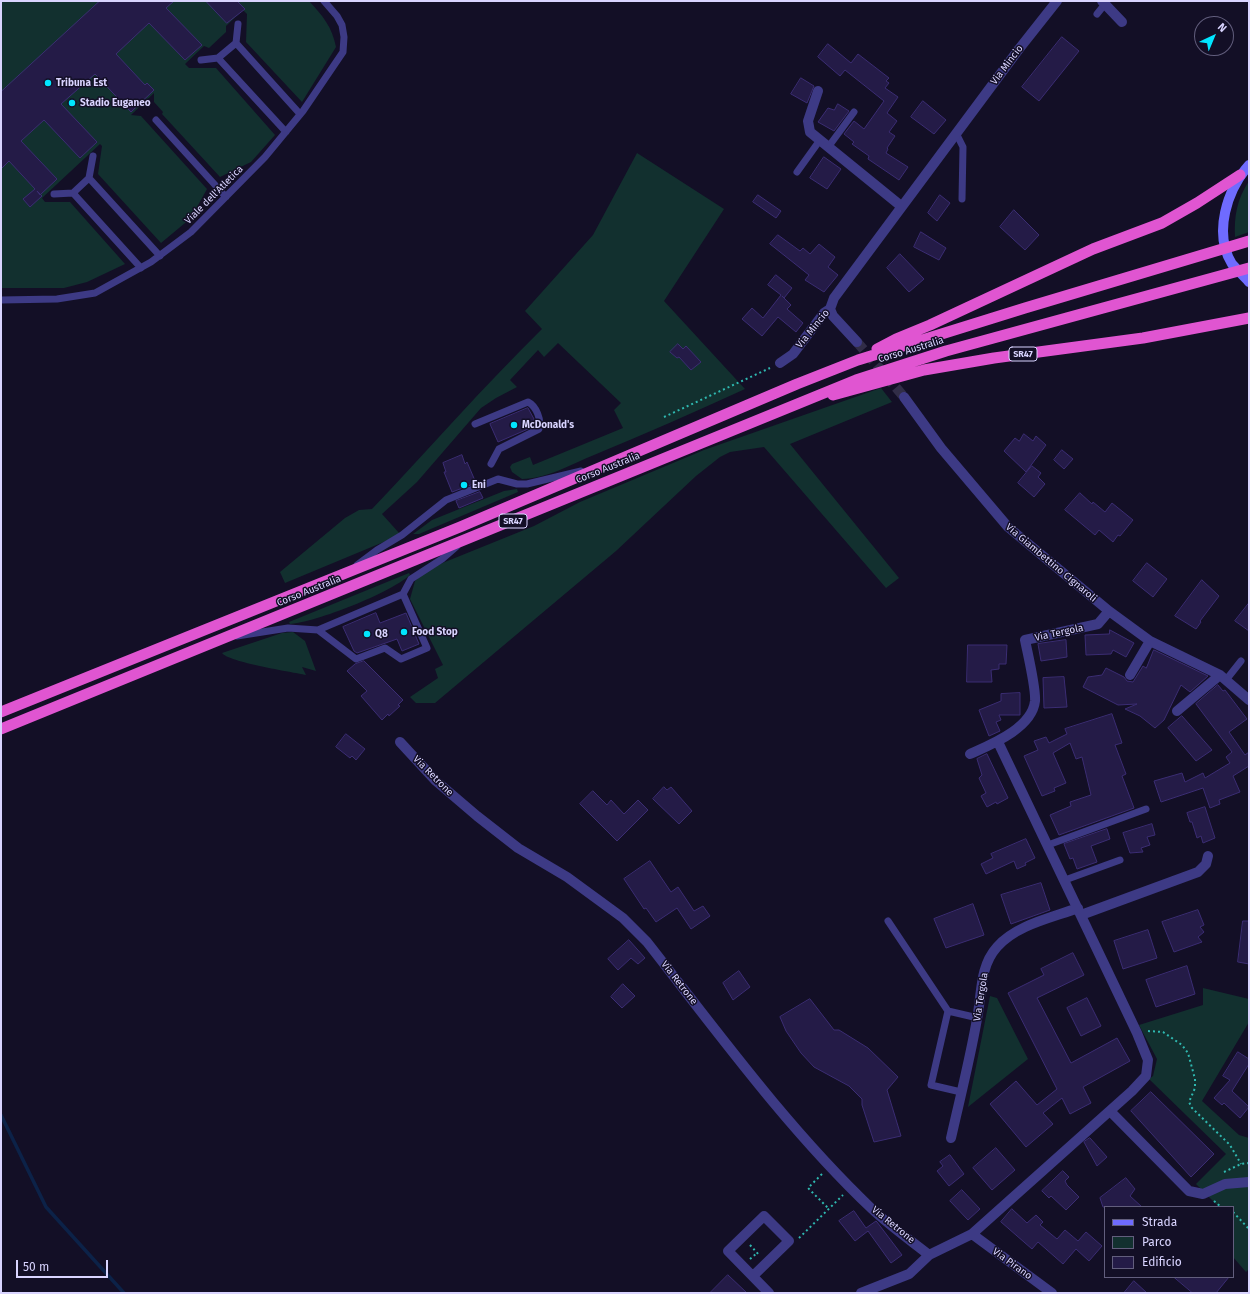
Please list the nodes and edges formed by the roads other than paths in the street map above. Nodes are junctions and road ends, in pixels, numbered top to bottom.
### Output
1 (324, 1) edge
2 (1057, 1) edge
3 (1104, 3) edge
4 (1097, 14) dead end
5 (1122, 22) dead end
6 (238, 24) dead end
7 (236, 43) junction
8 (218, 58) junction
9 (201, 60) dead end
10 (818, 91) dead end
11 (854, 112) dead end
12 (300, 114) junction
13 (156, 120) dead end
14 (286, 132) junction
15 (956, 133) junction
16 (820, 140) junction
17 (829, 146) junction
18 (93, 156) dead end
19 (1249, 165) edge
20 (797, 172) dead end
21 (1240, 175) junction
22 (89, 178) junction
23 (73, 193) junction
24 (54, 194) dead end
25 (226, 197) junction
26 (962, 199) dead end
27 (901, 206) junction
28 (1249, 242) edge
29 (160, 256) junction
30 (140, 268) junction
31 (1249, 268) edge
32 (1249, 282) edge
33 (1, 300) edge
34 (830, 309) junction
35 (1249, 318) edge
36 (858, 342) tunnel mouth
37 (858, 360) junction
38 (780, 363) road end
39 (904, 398) tunnel mouth
40 (799, 402) junction
41 (475, 424) dead end
42 (491, 464) dead end
43 (595, 468) junction
44 (462, 542) junction
45 (351, 570) junction
46 (403, 594) junction
47 (1109, 611) junction
48 (318, 630) junction
49 (227, 637) junction
50 (1150, 641) junction
51 (1241, 661) dead end
52 (1130, 675) dead end
53 (1223, 678) junction
54 (1249, 700) edge
55 (1178, 711) dead end
56 (1, 712) edge
57 (1, 729) edge
58 (400, 742) dead end
59 (998, 742) junction
60 (970, 754) dead end
61 (1146, 810) dead end
62 (1048, 845) junction
63 (1208, 856) dead end
64 (1120, 860) dead end
65 (1065, 880) junction
66 (1080, 911) junction
67 (888, 921) dead end
68 (948, 1011) junction
69 (978, 1018) junction
70 (961, 1092) junction
71 (1110, 1111) junction
72 (951, 1138) dead end
73 (1249, 1182) edge
74 (972, 1234) junction
75 (929, 1255) junction
76 (753, 1276) junction
77 (769, 1293) edge
78 (861, 1293) edge
79 (1052, 1293) edge

1 - 12 lane, Viale dell'Atletica
2 - 15 street, Via Mincio
3 - 4 lane
3 - 5 street
6 - 7 lane
7 - 8 lane
7 - 12 lane
8 - 9 lane
8 - 14 lane
10 - 16 street
11 - 17 lane
12 - 14 lane, Viale dell'Atletica
13 - 25 lane
14 - 25 lane, Viale dell'Atletica
15 - 26 lane
15 - 27 street, Via Mincio
16 - 17 street
16 - 20 lane
17 - 27 street
18 - 22 lane
19 - 21 main road, SR47
21 - 32 main road, SR47
21 - 37 highway, SR47
22 - 23 lane
22 - 29 lane
23 - 24 lane
23 - 30 lane
25 - 29 lane, Viale dell'Atletica
27 - 34 street, Via Mincio
28 - 37 highway, Corso Australia / SR47
29 - 30 lane, Viale dell'Atletica
30 - 33 lane, Viale dell'Atletica
31 - 40 highway, Corso Australia / SR47
34 - 36 street
34 - 38 street, Via Mincio
35 - 40 highway, SR47
37 - 43 highway, Corso Australia / SR47
39 - 47 street, Via Giambettino Cignaroli
40 - 44 highway, Corso Australia / SR47
41 - 42 lane
43 - 45 highway, Corso Australia / SR47
43 - 45 lane
44 - 46 lane
44 - 49 highway, Corso Australia / SR47
45 - 56 highway, Corso Australia / SR47
46 - 48 lane
46 - 48 lane
47 - 50 street, Via Giambettino Cignaroli
47 - 59 street, Via Tergola
48 - 49 lane
49 - 57 highway, Corso Australia / SR47
50 - 52 street
50 - 53 street, Via Giambettino Cignaroli
51 - 53 lane
53 - 54 street, Via Giambettino Cignaroli
53 - 55 street
58 - 75 street, Via Retrone
59 - 60 street, Via Tergola
59 - 62 street
61 - 62 lane
62 - 65 street
63 - 66 street, Via Tergola
64 - 65 lane
65 - 66 street
66 - 69 street, Via Tergola
66 - 71 street
67 - 68 lane
68 - 69 lane
68 - 70 lane
69 - 70 street, Via Tergola
70 - 72 street, Via Tergola
71 - 73 street
71 - 74 street
74 - 75 street
74 - 79 street, Via Pirano
75 - 78 street
76 - 76 street
76 - 77 street

